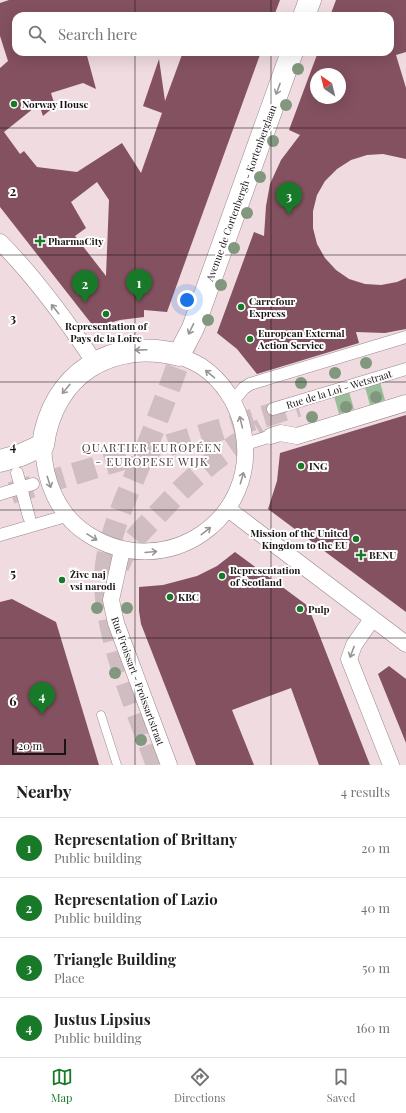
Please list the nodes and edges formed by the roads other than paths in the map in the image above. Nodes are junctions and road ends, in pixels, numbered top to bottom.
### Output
1 (310, 0) edge
2 (306, 12) edge
3 (291, 56) edge
4 (0, 242) edge
5 (406, 337) edge
6 (179, 355) junction
7 (95, 363) junction
8 (406, 369) edge
9 (233, 400) junction
10 (406, 403) edge
11 (272, 409) dead end
12 (271, 436) joint
13 (246, 444) junction
14 (44, 445) junction
15 (8, 467) edge
16 (33, 484) dead end
17 (21, 487) junction
18 (0, 494) edge
19 (228, 509) junction
20 (66, 516) junction
21 (30, 517) dead end
22 (0, 535) edge
23 (122, 550) junction
24 (372, 619) junction
25 (406, 644) edge
26 (101, 715) dead end
27 (117, 765) edge
28 (169, 765) edge
29 (391, 765) edge

1 - 2 main road
3 -> 6 main road, Avenue de Cortenbergh - Kortenberglaan
7 -> 4 street
5 - 9 street
6 -> 7 main road
9 -> 6 street
7 -> 14 main road
8 - 11 street, Rue de la Loi - Wetstraat
13 -> 9 street
10 - 12 street
12 - 13 street
19 -> 13 street
14 - 15 main road
14 -> 20 street
15 - 17 street
16 - 17 street
17 - 18 street
17 - 21 street
23 -> 19 street
19 - 24 street
20 - 22 street
20 -> 23 street
23 - 28 street, Rue Froissart - Froissartstraat
24 - 25 street
24 -> 29 street
26 - 27 lane

